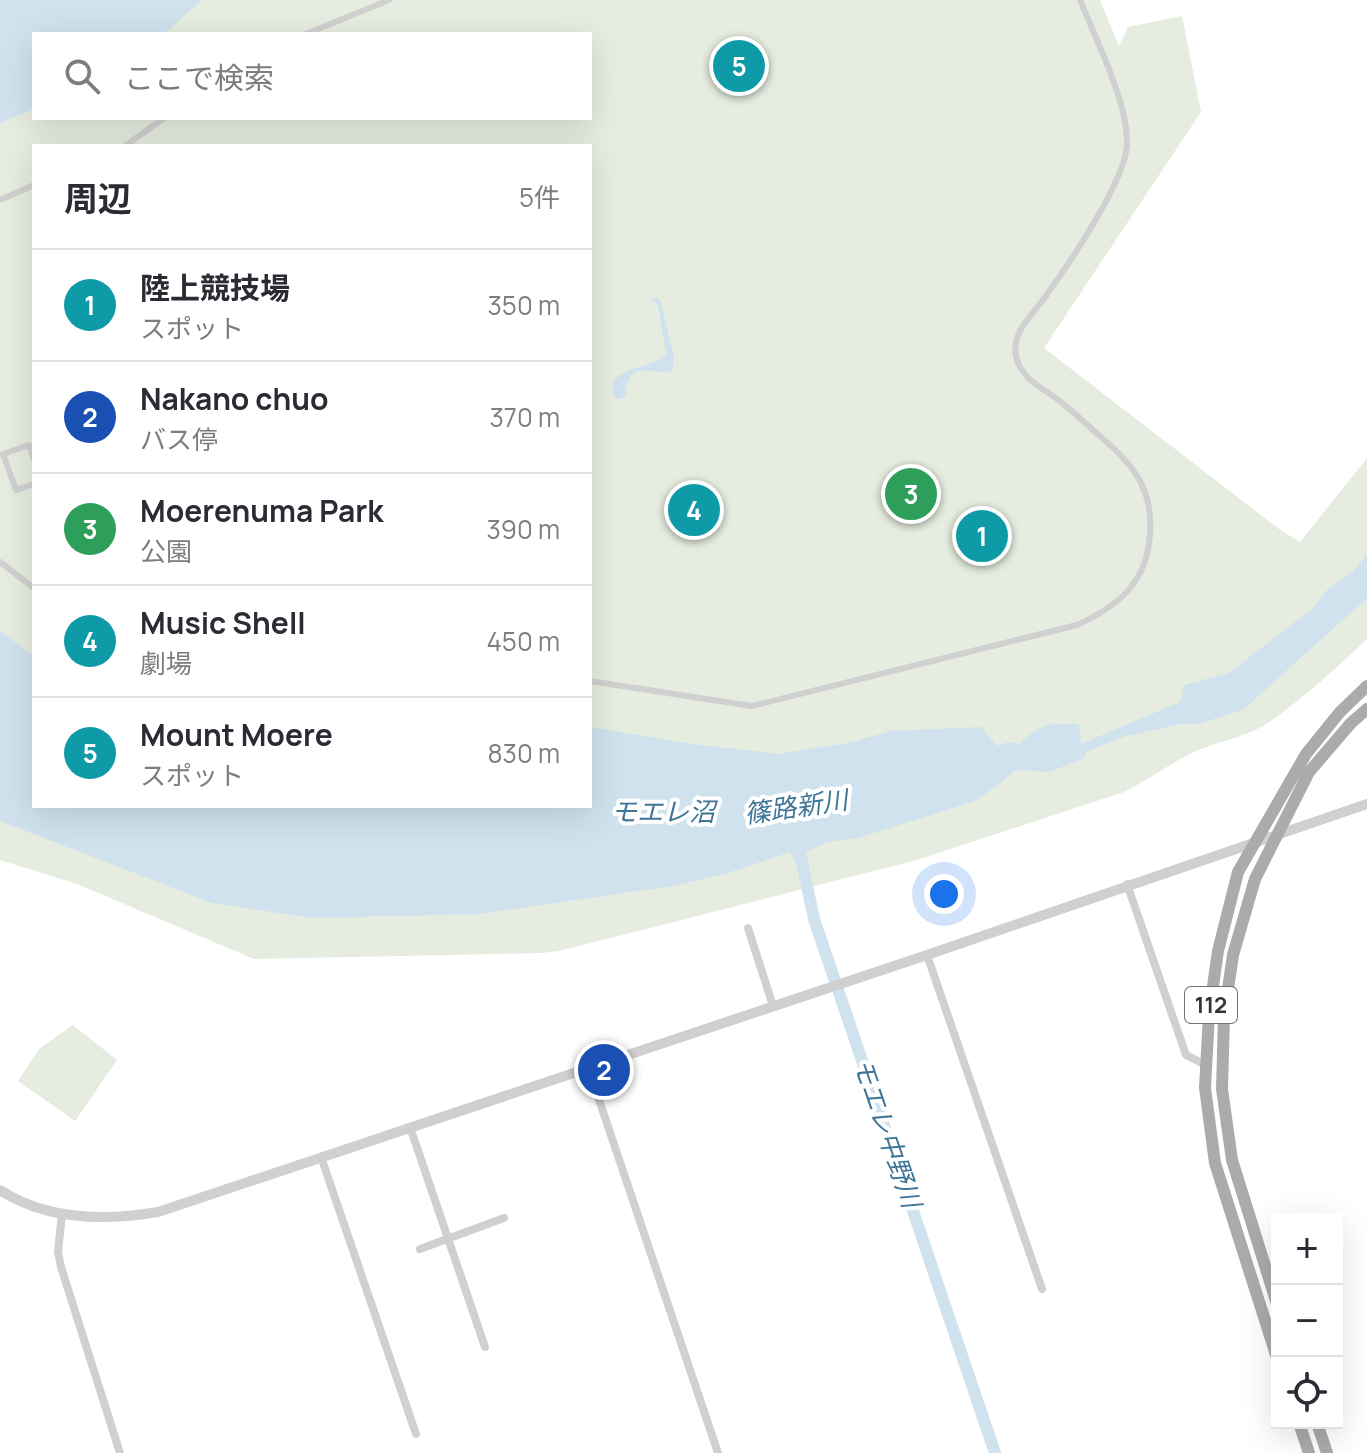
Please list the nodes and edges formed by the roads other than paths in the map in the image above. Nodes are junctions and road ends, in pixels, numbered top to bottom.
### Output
1 (389, 0) edge
2 (1080, 0) edge
3 (311, 32) edge
4 (161, 120) edge
5 (128, 144) edge
6 (32, 186) edge
7 (0, 200) edge
8 (32, 454) edge
9 (32, 485) edge
10 (0, 562) edge
11 (32, 586) edge
12 (592, 681) edge
13 (1367, 686) edge
14 (1367, 709) edge
15 (1367, 804) edge
16 (1279, 833) junction
17 (1256, 840) junction
18 (1127, 884) junction
19 (748, 928) dead end
20 (927, 955) junction
21 (773, 1006) junction
22 (1206, 1065) junction
23 (588, 1067) junction
24 (410, 1127) junction
25 (321, 1157) junction
26 (0, 1190) edge
27 (62, 1214) junction
28 (504, 1218) dead end
29 (449, 1239) junction
30 (420, 1249) dead end
31 (1271, 1285) edge
32 (1042, 1289) dead end
33 (485, 1347) dead end
34 (1277, 1357) edge
35 (1301, 1429) edge
36 (1319, 1429) edge
37 (416, 1434) dead end
38 (120, 1453) edge
39 (718, 1453) edge
40 (1309, 1453) edge
41 (1327, 1453) edge

1 - 3 street
2 - 12 street
4 - 5 street
6 - 7 street
8 - 9 street
10 - 11 street
13 - 17 main road, 112
14 - 16 main road, 112
15 - 16 street
16 - 17 street
16 - 31 main road, 112
17 - 18 street
17 - 22 main road, 112
18 - 20 street
18 - 22 street
19 - 21 street
20 - 21 street
20 - 32 street
21 - 23 street
22 - 34 main road, 112
23 - 24 street
23 - 39 street
24 - 25 street
24 - 29 street
25 - 27 street
25 - 37 street
26 - 27 street
27 - 38 street
28 - 29 street
29 - 30 street
29 - 33 street
35 - 40 main road
36 - 41 main road

